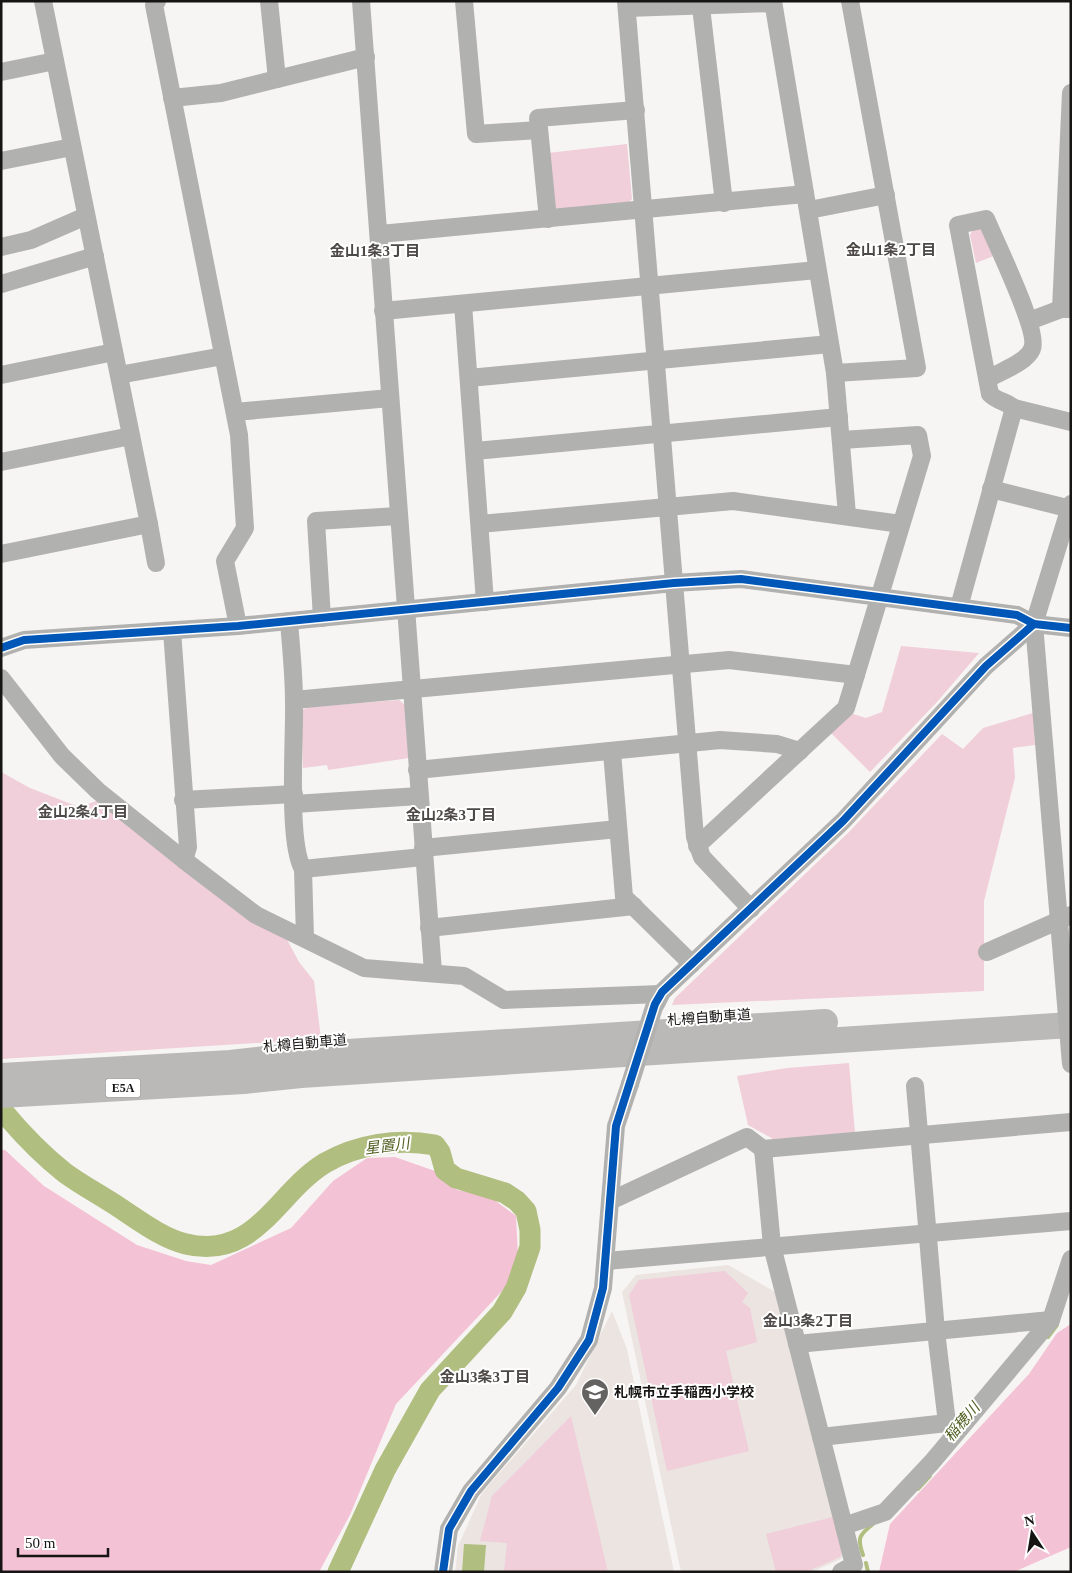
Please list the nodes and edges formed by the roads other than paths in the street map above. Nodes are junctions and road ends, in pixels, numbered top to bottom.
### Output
1 (43, 1) edge
2 (157, 1) edge
3 (269, 1) edge
4 (361, 1) edge
5 (464, 1) edge
6 (850, 1) edge
7 (773, 2) edge
8 (627, 5) edge
9 (701, 7) junction
10 (366, 57) junction
11 (55, 61) junction
12 (1, 72) edge
13 (277, 79) junction
14 (172, 98) junction
15 (1070, 104) edge
16 (636, 110) junction
17 (539, 130) junction
18 (72, 147) junction
19 (1, 161) edge
20 (886, 195) junction
21 (807, 202) junction
22 (724, 203) junction
23 (643, 210) junction
24 (86, 216) junction
25 (548, 219) junction
26 (380, 234) junction
27 (1, 247) edge
28 (94, 256) junction
29 (817, 270) junction
30 (1, 284) edge
31 (648, 286) junction
32 (463, 304) junction
33 (1066, 309) edge
34 (383, 310) junction
35 (1029, 321) junction
36 (830, 344) junction
37 (114, 352) junction
38 (223, 356) junction
39 (655, 360) junction
40 (835, 373) junction
41 (1, 375) edge
42 (119, 375) junction
43 (469, 378) junction
44 (988, 379) junction
45 (390, 398) junction
46 (1014, 408) junction
47 (234, 412) junction
48 (839, 416) junction
49 (1071, 422) edge
50 (661, 434) junction
51 (131, 436) junction
52 (842, 440) junction
53 (475, 451) junction
54 (1, 462) edge
55 (991, 489) junction
56 (667, 507) junction
57 (1070, 507) edge
58 (847, 515) junction
59 (398, 516) junction
60 (148, 524) junction
61 (480, 524) junction
62 (901, 524) junction
63 (1, 554) edge
64 (156, 563) dead end
65 (674, 583) junction
66 (880, 597) junction
67 (485, 602) junction
68 (959, 608) junction
69 (406, 610) junction
70 (322, 618) junction
71 (289, 621) junction
72 (1034, 624) junction
73 (238, 626) junction
74 (1071, 628) edge
75 (172, 630) junction
76 (1, 648) edge
77 (681, 665) junction
78 (856, 675) junction
79 (1, 678) edge
80 (411, 691) junction
81 (294, 700) junction
82 (687, 744) junction
83 (800, 751) junction
84 (612, 752) junction
85 (417, 770) junction
86 (419, 796) junction
87 (294, 799) junction
88 (183, 800) junction
89 (618, 829) junction
90 (697, 846) junction
91 (423, 853) junction
92 (184, 860) junction
93 (303, 869) junction
94 (634, 906) junction
95 (751, 909) junction
96 (1064, 918) edge
97 (430, 928) junction
98 (305, 938) junction
99 (987, 952) dead end
100 (692, 964) junction
101 (433, 972) junction
102 (658, 999) junction
103 (1071, 1008) edge
104 (1071, 1025) edge
105 (1071, 1064) edge
106 (237, 1072) junction
107 (1, 1076) edge
108 (915, 1086) dead end
109 (1, 1094) edge
110 (1071, 1122) edge
111 (919, 1135) junction
112 (763, 1149) junction
113 (610, 1202) junction
114 (1071, 1221) edge
115 (928, 1233) junction
116 (772, 1246) junction
117 (1071, 1259) edge
118 (606, 1260) junction
119 (1051, 1320) junction
120 (936, 1331) junction
121 (797, 1344) junction
122 (954, 1425) junction
123 (821, 1437) junction
124 (844, 1526) junction
125 (443, 1572) edge
126 (841, 1572) edge

1 - 11 street
2 - 14 street
3 - 13 street
4 - 10 street
5 - 17 street
6 - 20 street
7 - 9 street
7 - 21 street
8 - 9 street
8 - 16 street
9 - 22 street
10 - 13 street
10 - 26 street
11 - 12 street
11 - 18 street
13 - 14 street
14 - 38 street
15 - 33 street
16 - 17 street
16 - 23 street
17 - 25 street
18 - 19 street
18 - 24 street
20 - 21 street
20 - 40 street
21 - 22 street
21 - 29 street
22 - 23 street
23 - 25 street
23 - 31 street
24 - 27 street
24 - 28 street
25 - 26 street
26 - 34 street
28 - 30 street
28 - 37 street
29 - 31 street
29 - 36 street
31 - 32 street
31 - 39 street
32 - 34 street
32 - 43 street
33 - 35 street
34 - 45 street
35 - 44 street
35 - 44 street
36 - 39 street
36 - 40 street
37 - 41 street
37 - 42 street
38 - 42 street
38 - 47 street
39 - 43 street
39 - 50 street
40 - 48 street
42 - 51 street
43 - 53 street
44 - 46 street
45 - 47 street
45 - 59 street
46 - 49 street
46 - 55 street
47 - 73 street
48 - 50 street
48 - 52 street
50 - 53 street
50 - 56 street
51 - 54 street
51 - 60 street
52 - 58 street
52 - 62 street
53 - 61 street
55 - 57 street
55 - 68 street
56 - 58 street
56 - 61 street
56 - 65 street
57 - 72 street
58 - 62 street
59 - 69 street
59 - 70 street
60 - 63 street
60 - 64 street
61 - 67 street
62 - 66 street
65 - 66 street
65 - 67 street
65 - 77 street
66 - 68 street
66 - 78 street
67 - 69 street
68 - 72 street
69 - 70 street
69 - 80 street
70 - 71 street
71 - 73 street
71 - 81 street
72 - 74 street
72 - 95 street
72 - 96 street
73 - 75 street
75 - 76 street
75 - 88 street
77 - 78 street
77 - 80 street
77 - 82 street
78 - 83 street
79 - 92 street
80 - 81 street
80 - 85 street
81 - 87 street
82 - 83 street
82 - 84 street
82 - 90 street
83 - 90 street
84 - 85 street
84 - 89 street
85 - 86 street
86 - 87 street
86 - 91 street
87 - 88 street
87 - 93 street
88 - 92 street
89 - 91 street
89 - 94 street
90 - 95 street
91 - 93 street
91 - 97 street
92 - 98 street
93 - 98 street
94 - 97 street
94 - 100 street
95 - 100 street
96 - 99 street
96 - 105 street, bridge
97 - 101 street
98 - 101 street
100 - 102 street
101 - 102 street
102 - 113 street, bridge
103 - 106 highway, 札樽自動車道 / E5A
104 - 106 highway, 札樽自動車道 / E5A
106 - 107 highway, 札樽自動車道 / E5A
106 - 109 highway, 札樽自動車道 / E5A
108 - 111 street
110 - 111 street
111 - 112 street
111 - 115 street
112 - 113 street
112 - 116 street
113 - 118 street
114 - 115 street
115 - 116 street
115 - 120 street
116 - 118 street
116 - 121 street
117 - 119 street
118 - 125 street
119 - 120 street
119 - 122 street
120 - 121 street
120 - 122 street
121 - 123 street
122 - 123 street
122 - 124 street
123 - 124 street
124 - 126 street

